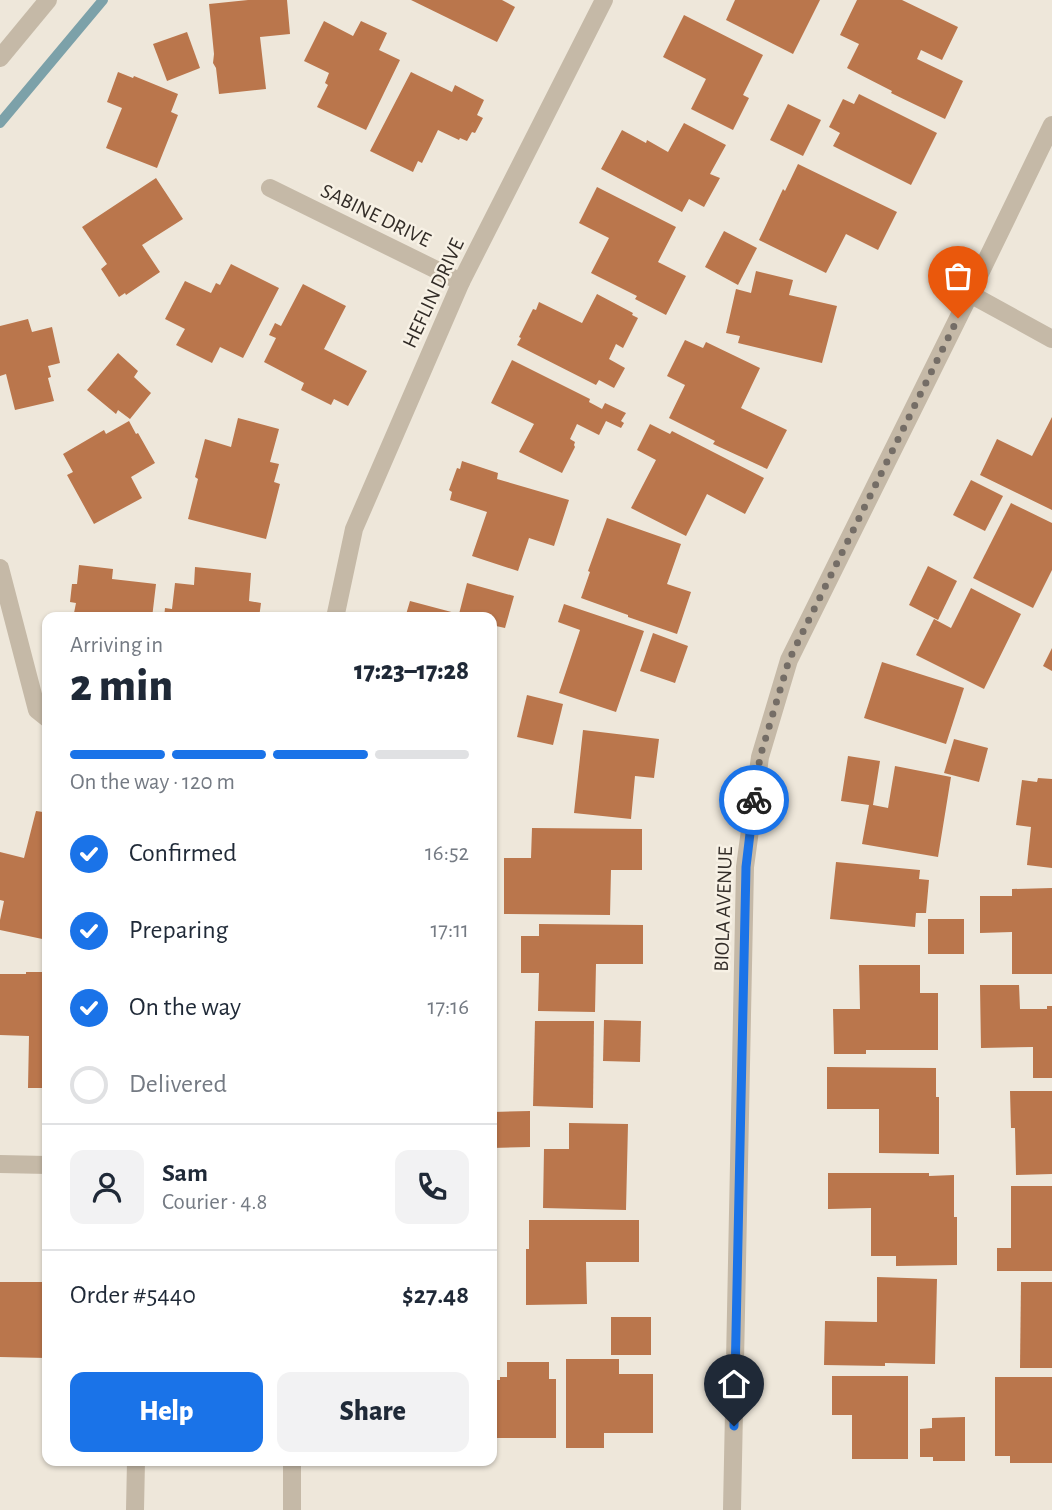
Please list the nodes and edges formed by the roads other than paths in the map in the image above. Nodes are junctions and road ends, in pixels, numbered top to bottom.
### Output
1 (48, 0) edge
2 (604, 0) edge
3 (0, 58) edge
4 (1052, 125) edge
5 (271, 188) dead end
6 (461, 282) junction
7 (970, 294) junction
8 (1052, 339) edge
9 (0, 568) edge
10 (336, 612) edge
11 (42, 714) edge
12 (0, 1164) edge
13 (42, 1165) edge
14 (136, 1466) edge
15 (292, 1466) edge
16 (135, 1510) edge
17 (292, 1510) edge
18 (732, 1510) edge

1 - 3 street
2 - 6 street, HEFLIN DRIVE
4 - 7 street, BIOLA AVENUE
5 - 6 street, SABINE DRIVE
6 - 10 street, HEFLIN DRIVE
7 - 8 street
7 - 18 street, BIOLA AVENUE
9 - 11 street
12 - 13 street
14 - 16 street
15 - 17 street

